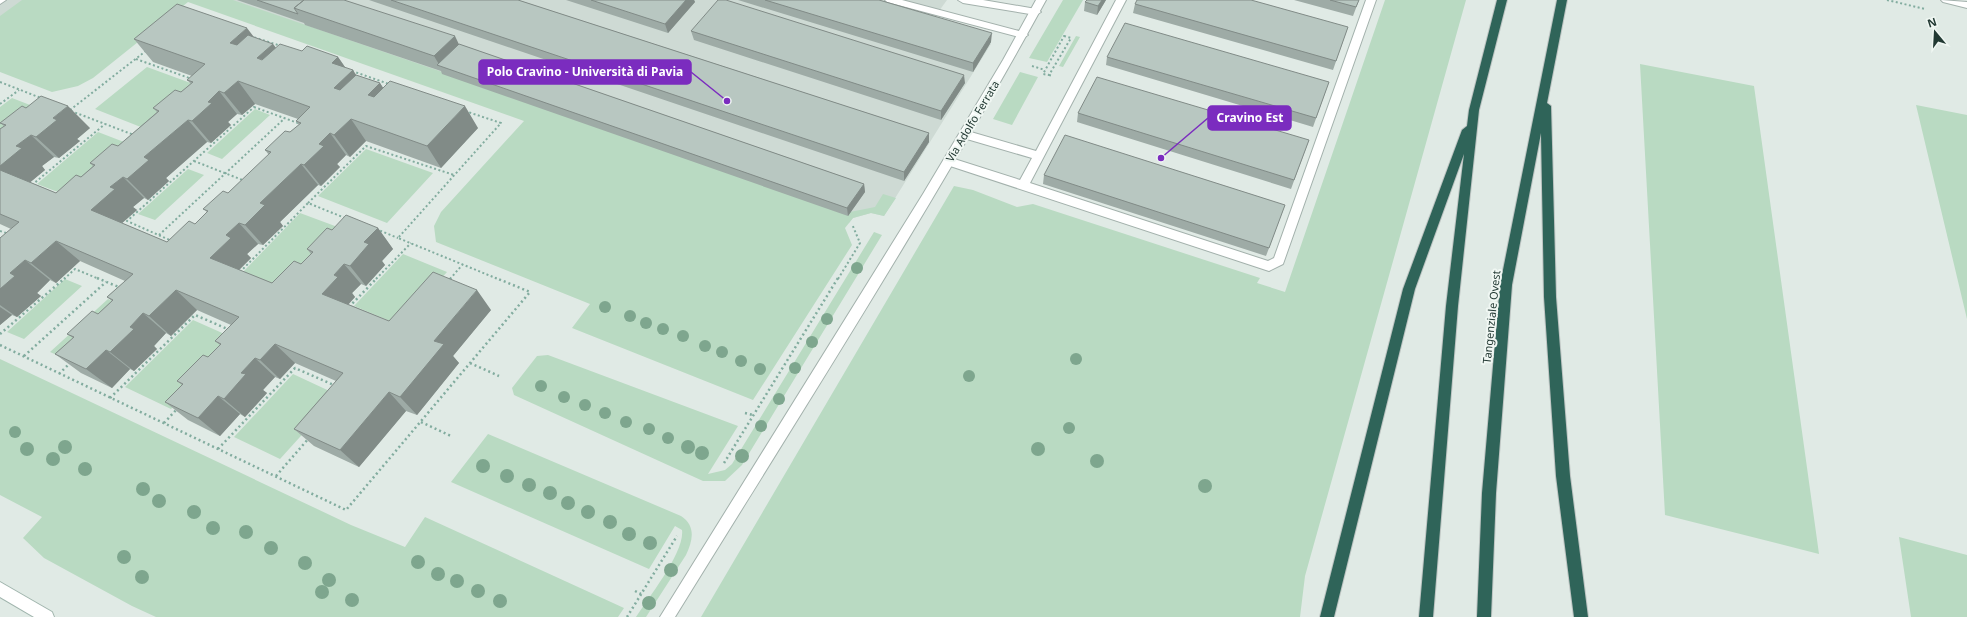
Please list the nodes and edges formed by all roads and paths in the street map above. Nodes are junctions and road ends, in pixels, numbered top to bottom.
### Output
1 (890, 0) edge
2 (962, 0) edge
3 (1042, 0) edge
4 (1121, 0) edge
5 (1371, 0) edge
6 (1502, 0) edge
7 (1562, 0) edge
8 (1946, 0) edge
9 (1967, 5) edge
10 (1036, 12) junction
11 (244, 33) edge
12 (1023, 35) junction
13 (282, 46) edge
14 (148, 49) edge
15 (136, 59) junction
16 (1027, 65) dead end
17 (350, 70) edge
18 (1045, 70) junction
19 (193, 80) edge
20 (1545, 81) junction
21 (0, 82) edge
22 (395, 86) edge
23 (19, 90) junction
24 (41, 98) edge
25 (0, 104) edge
26 (63, 107) edge
27 (70, 110) junction
28 (463, 110) edge
29 (1474, 110) junction
30 (285, 118) junction
31 (105, 124) junction
32 (964, 134) junction
33 (138, 136) edge
34 (1039, 156) junction
35 (194, 161) junction
36 (948, 161) junction
37 (226, 173) junction
38 (454, 175) junction
39 (258, 186) junction
40 (1023, 186) junction
41 (36, 190) edge
42 (308, 203) junction
43 (348, 219) edge
44 (852, 224) dead end
45 (369, 226) edge
46 (0, 230) edge
47 (159, 235) junction
48 (13, 236) edge
49 (398, 238) junction
50 (411, 243) junction
51 (463, 264) junction
52 (236, 275) edge
53 (448, 281) edge
54 (106, 282) junction
55 (127, 290) edge
56 (346, 310) edge
57 (234, 332) edge
58 (0, 334) edge
59 (0, 345) edge
60 (24, 356) junction
61 (76, 358) edge
62 (470, 363) junction
63 (59, 374) junction
64 (499, 376) dead end
65 (342, 388) edge
66 (110, 398) junction
67 (180, 406) edge
68 (745, 413) dead end
69 (753, 416) junction
70 (421, 422) junction
71 (164, 423) junction
72 (312, 434) edge
73 (451, 436) dead end
74 (218, 449) junction
75 (724, 463) dead end
76 (276, 476) junction
77 (677, 536) dead end
78 (0, 589) edge
79 (635, 591) dead end
80 (641, 594) junction
81 (47, 617) edge
82 (627, 617) edge
83 (667, 617) edge
84 (1327, 617) edge
85 (1426, 617) edge
86 (1484, 617) edge
87 (1581, 617) edge

1 - 12 street
2 - 10 street
3 - 10 street, Via Adolfo Ferrata
4 - 34 street
5 - 40 street
6 - 29 highway
7 - 20 highway, Tangenziale Ovest
8 - 9 street
10 - 12 street, Via Adolfo Ferrata
11 - 13 path
12 - 32 street, Via Adolfo Ferrata
14 - 15 path
15 - 19 path
15 - 27 path
16 - 18 path
17 - 22 path
18 - 18 path
20 - 86 highway, Tangenziale Ovest
20 - 87 highway
21 - 23 path
23 - 24 path
23 - 25 path
26 - 27 path
27 - 31 path
28 - 38 path
29 - 84 highway
29 - 85 highway
30 - 35 path
30 - 37 path
30 - 39 path
31 - 33 path
31 - 41 path
32 - 34 street
32 - 36 street, Via Adolfo Ferrata
34 - 40 street
35 - 37 path
35 - 47 path
36 - 40 street
36 - 83 street, Via Adolfo Ferrata
37 - 39 path
37 - 47 path
38 - 42 path
38 - 49 path
39 - 47 path
42 - 43 path
42 - 52 path
44 - 69 path
45 - 49 path
46 - 48 path
49 - 50 path
50 - 51 path
50 - 56 path
51 - 53 path
51 - 62 path
54 - 55 path
54 - 58 path
54 - 60 path
57 - 66 path
59 - 60 path
60 - 63 path
61 - 63 path
62 - 64 path
62 - 70 path
63 - 66 path
65 - 74 path
66 - 71 path
67 - 71 path
68 - 69 path
69 - 75 path
70 - 73 path
70 - 76 path
71 - 74 path
72 - 76 path
74 - 76 path
77 - 80 path
78 - 81 street
79 - 80 path
80 - 82 path

